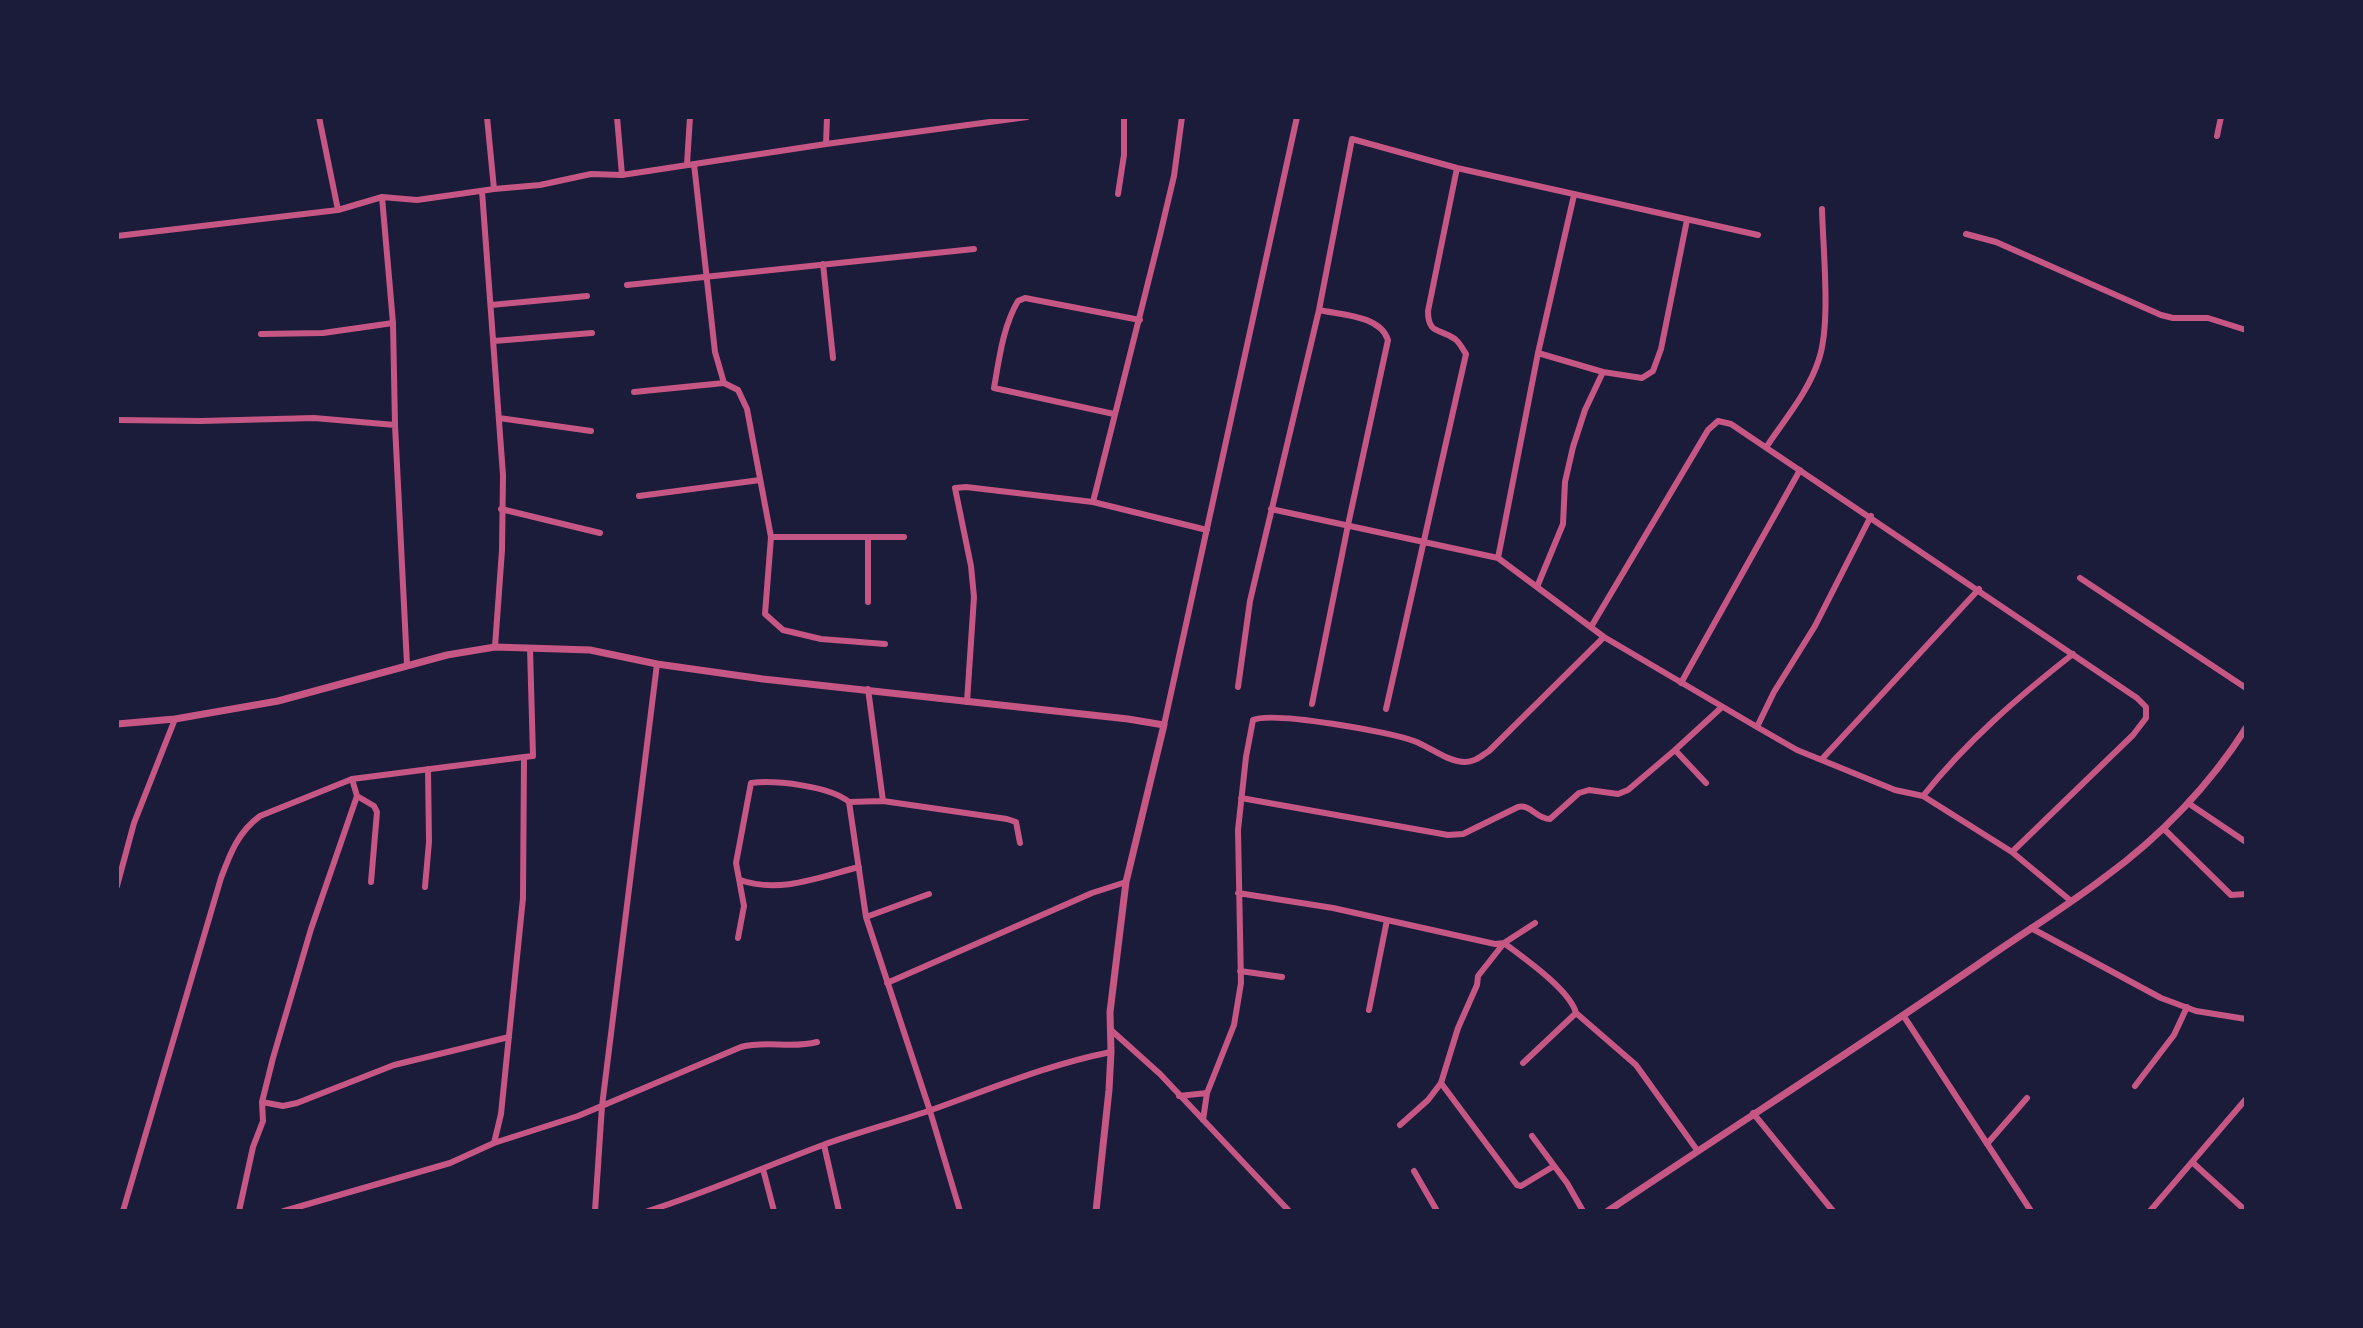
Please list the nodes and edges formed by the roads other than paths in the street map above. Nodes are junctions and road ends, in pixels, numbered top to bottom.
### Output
1 (319, 117) edge
2 (487, 117) edge
3 (617, 117) edge
4 (690, 117) edge
5 (827, 117) edge
6 (1027, 117) edge
7 (1124, 117) edge
8 (1182, 117) edge
9 (1297, 117) edge
10 (2221, 117) edge
11 (2217, 136) dead end
12 (826, 144) junction
13 (690, 164) junction
14 (1457, 168) junction
15 (622, 174) junction
16 (494, 189) junction
17 (482, 191) junction
18 (1118, 194) dead end
19 (1574, 195) junction
20 (382, 197) junction
21 (1822, 209) dead end
22 (338, 210) junction
23 (1686, 220) junction
24 (1966, 234) dead end
25 (1758, 235) dead end
26 (117, 236) edge
27 (974, 249) dead end
28 (823, 264) junction
29 (707, 276) junction
30 (627, 285) dead end
31 (587, 296) dead end
32 (491, 305) junction
33 (1319, 310) junction
34 (1140, 320) junction
35 (393, 323) junction
36 (2246, 330) edge
37 (592, 333) dead end
38 (261, 334) dead end
39 (494, 341) junction
40 (1538, 353) junction
41 (833, 358) dead end
42 (1603, 372) junction
43 (724, 383) junction
44 (634, 392) dead end
45 (1114, 414) junction
46 (499, 418) junction
47 (117, 419) edge
48 (395, 425) junction
49 (591, 431) dead end
50 (1767, 446) junction
51 (1800, 470) junction
52 (760, 480) junction
53 (639, 496) dead end
54 (1093, 502) junction
55 (501, 509) junction
56 (1271, 509) junction
57 (1871, 516) junction
58 (1348, 525) junction
59 (1207, 530) junction
60 (600, 533) dead end
61 (771, 537) junction
62 (868, 537) junction
63 (904, 537) dead end
64 (1424, 541) junction
65 (1497, 558) junction
66 (2080, 578) dead end
67 (1537, 587) junction
68 (1979, 589) junction
69 (868, 602) dead end
70 (1591, 627) junction
71 (1604, 637) junction
72 (885, 644) dead end
73 (495, 647) junction
74 (530, 648) junction
75 (2073, 654) junction
76 (657, 664) junction
77 (407, 665) junction
78 (1681, 683) junction
79 (1238, 687) dead end
80 (2246, 688) edge
81 (868, 689) junction
82 (967, 702) junction
83 (1312, 704) dead end
84 (1722, 707) junction
85 (1386, 709) dead end
86 (175, 719) junction
87 (117, 724) edge
88 (1164, 725) junction
89 (1757, 727) junction
90 (2246, 727) edge
91 (1675, 750) junction
92 (524, 757) junction
93 (1822, 759) junction
94 (428, 769) junction
95 (352, 779) junction
96 (1706, 783) dead end
97 (357, 796) junction
98 (1923, 796) junction
99 (1241, 799) junction
100 (883, 801) junction
101 (849, 802) junction
102 (2188, 803) junction
103 (2163, 828) junction
104 (2246, 842) edge
105 (1020, 843) dead end
106 (2012, 852) junction
107 (859, 867) junction
108 (740, 880) junction
109 (371, 882) dead end
110 (1126, 882) junction
111 (117, 886) edge
112 (425, 887) dead end
113 (1238, 893) junction
114 (929, 894) dead end
115 (2246, 894) edge
116 (2071, 901) junction
117 (866, 917) junction
118 (1387, 920) junction
119 (1535, 923) dead end
120 (2031, 928) junction
121 (738, 938) dead end
122 (1504, 943) junction
123 (1240, 971) junction
124 (1282, 977) dead end
125 (887, 983) junction
126 (2187, 1007) junction
127 (1369, 1010) dead end
128 (1577, 1013) junction
129 (1903, 1015) junction
130 (2246, 1019) edge
131 (1111, 1030) junction
132 (509, 1038) junction
133 (817, 1042) dead end
134 (1111, 1052) junction
135 (1523, 1063) dead end
136 (1441, 1083) junction
137 (2135, 1086) dead end
138 (1207, 1093) junction
139 (1179, 1096) junction
140 (2027, 1098) dead end
141 (2246, 1099) edge
142 (262, 1102) junction
143 (602, 1106) junction
144 (930, 1111) junction
145 (1753, 1113) junction
146 (1203, 1120) junction
147 (1400, 1125) dead end
148 (1532, 1136) dead end
149 (494, 1143) junction
150 (824, 1144) junction
151 (1987, 1144) junction
152 (1698, 1150) junction
153 (2192, 1162) junction
154 (1554, 1166) junction
155 (763, 1169) junction
156 (1414, 1171) dead end
157 (123, 1211) edge
158 (239, 1211) edge
159 (284, 1211) edge
160 (595, 1211) edge
161 (648, 1211) edge
162 (774, 1211) edge
163 (839, 1211) edge
164 (960, 1211) edge
165 (1096, 1211) edge
166 (1289, 1211) edge
167 (1437, 1211) edge
168 (1583, 1211) edge
169 (1608, 1211) edge
170 (1833, 1211) edge
171 (2031, 1211) edge
172 (2150, 1211) edge
173 (2246, 1211) edge

1 - 22 street
2 - 16 street
3 - 15 street
4 - 13 street
5 - 12 street
6 - 12 street
7 - 18 street
8 - 34 street
9 - 59 street
10 - 11 street
12 - 13 street
13 - 15 street
13 - 29 street
14 - 19 street
14 - 33 street
14 - 64 street
15 - 16 street
16 - 17 street
17 - 20 street
17 - 32 street
19 - 23 street
19 - 40 street
20 - 22 street
20 - 35 street
21 - 50 street
22 - 26 street
23 - 25 street
23 - 42 street
24 - 36 street
27 - 28 street
28 - 29 street
28 - 41 street
29 - 30 street
29 - 43 street
31 - 32 street
32 - 39 street
33 - 56 street
33 - 58 street
34 - 45 street
34 - 45 street
35 - 38 street
35 - 48 street
37 - 39 street
39 - 46 street
40 - 42 street
40 - 65 street
42 - 67 street
43 - 44 street
43 - 52 street
45 - 54 street
46 - 49 street
46 - 55 street
47 - 48 street
48 - 77 street
50 - 51 street
50 - 70 street
51 - 57 street
51 - 78 street
52 - 53 street
52 - 61 street
54 - 59 street
54 - 82 street
55 - 60 street
55 - 73 street
56 - 58 street
56 - 79 street
57 - 68 street
57 - 89 street
58 - 64 street
58 - 83 street
59 - 88 street
61 - 62 street
61 - 72 street
62 - 63 street
62 - 69 street
64 - 65 street
64 - 85 street
65 - 67 street
66 - 80 street
67 - 70 street
68 - 75 street
68 - 93 street
70 - 71 street
71 - 78 street
71 - 99 street
73 - 74 street
73 - 77 street
74 - 76 street
74 - 92 street
75 - 98 street
75 - 106 street
76 - 81 street
76 - 143 street
77 - 86 street
78 - 84 street
81 - 82 street
81 - 100 street
82 - 88 street
84 - 89 street
84 - 91 street
86 - 87 street
86 - 111 street
88 - 110 street
89 - 93 street
90 - 102 street
91 - 96 street
91 - 99 street
92 - 94 street
92 - 132 street
93 - 98 street
94 - 95 street
94 - 112 street
95 - 97 street
95 - 157 street
97 - 109 street
97 - 142 street
98 - 106 street
99 - 113 street
100 - 101 street
100 - 105 street
101 - 107 street
101 - 108 street
102 - 103 street
102 - 104 street
103 - 115 street
103 - 116 street
106 - 116 street
107 - 108 street
107 - 117 street
108 - 121 street
110 - 125 street
110 - 131 street
113 - 118 street
113 - 123 street
114 - 117 street
116 - 120 street
117 - 125 street
118 - 122 street
118 - 127 street
119 - 122 street
120 - 126 street
120 - 129 street
122 - 128 street
122 - 136 street
123 - 124 street
123 - 138 street
125 - 144 street
126 - 130 street
126 - 137 street
128 - 135 street
128 - 152 street
129 - 145 street
129 - 151 street
131 - 134 street
131 - 139 street
132 - 142 street
132 - 149 street
133 - 143 street
134 - 144 street
134 - 165 street
136 - 147 street
136 - 154 street
138 - 139 street
138 - 146 street
139 - 146 street
140 - 151 street
141 - 153 street
142 - 158 street
143 - 149 street
143 - 160 street
144 - 150 street
144 - 164 street
145 - 152 street
145 - 170 street
146 - 166 street
148 - 154 street
149 - 159 street
150 - 155 street
150 - 163 street
151 - 171 street
152 - 169 street
153 - 172 street
153 - 173 street
154 - 168 street
155 - 161 street
155 - 162 street
156 - 167 street

